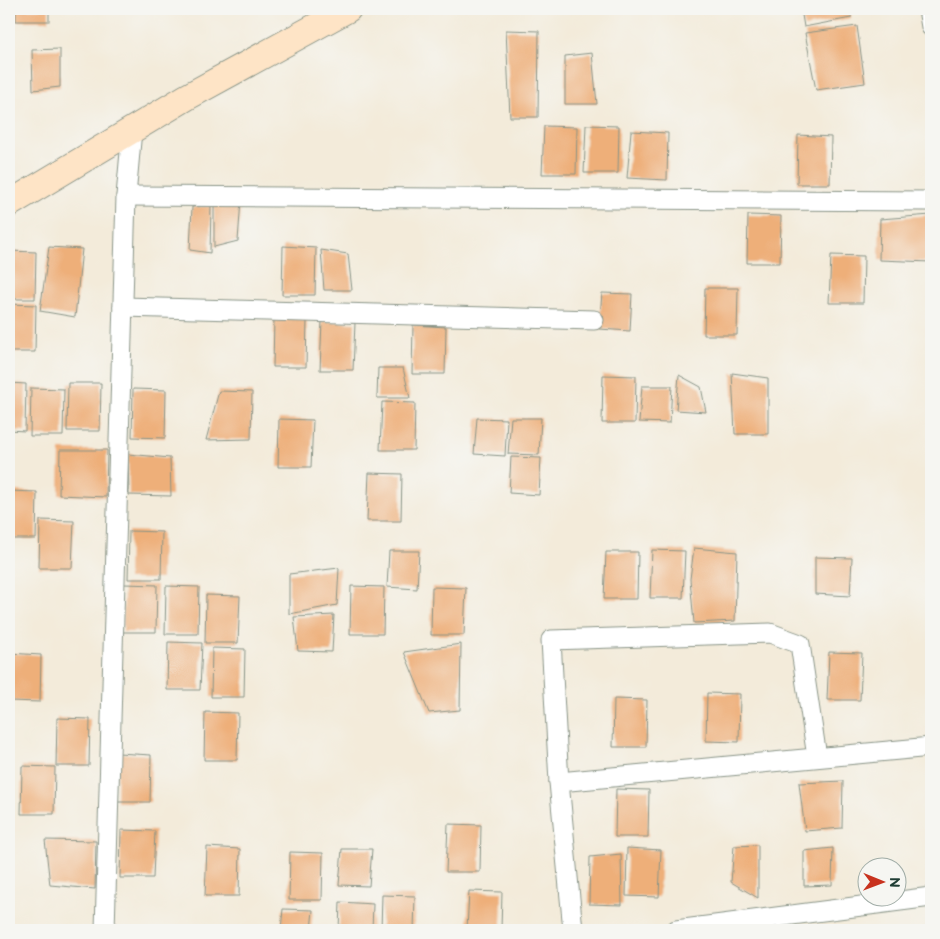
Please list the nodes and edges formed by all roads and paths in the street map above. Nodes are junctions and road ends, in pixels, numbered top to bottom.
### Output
1 (348, 9) edge
2 (928, 9) edge
3 (931, 27) edge
4 (132, 130) junction
5 (126, 196) junction
6 (931, 201) edge
7 (9, 204) edge
8 (123, 308) junction
9 (594, 320) dead end
10 (931, 747) edge
11 (817, 757) junction
12 (559, 782) junction
13 (931, 897) edge
14 (104, 930) edge
15 (572, 930) edge
16 (676, 930) edge

1 - 4 street
2 - 3 street
4 - 5 street
4 - 7 street
5 - 6 street
5 - 8 street
8 - 9 street
8 - 14 street
10 - 11 street
11 - 12 street
11 - 12 street
12 - 15 street
13 - 16 street

